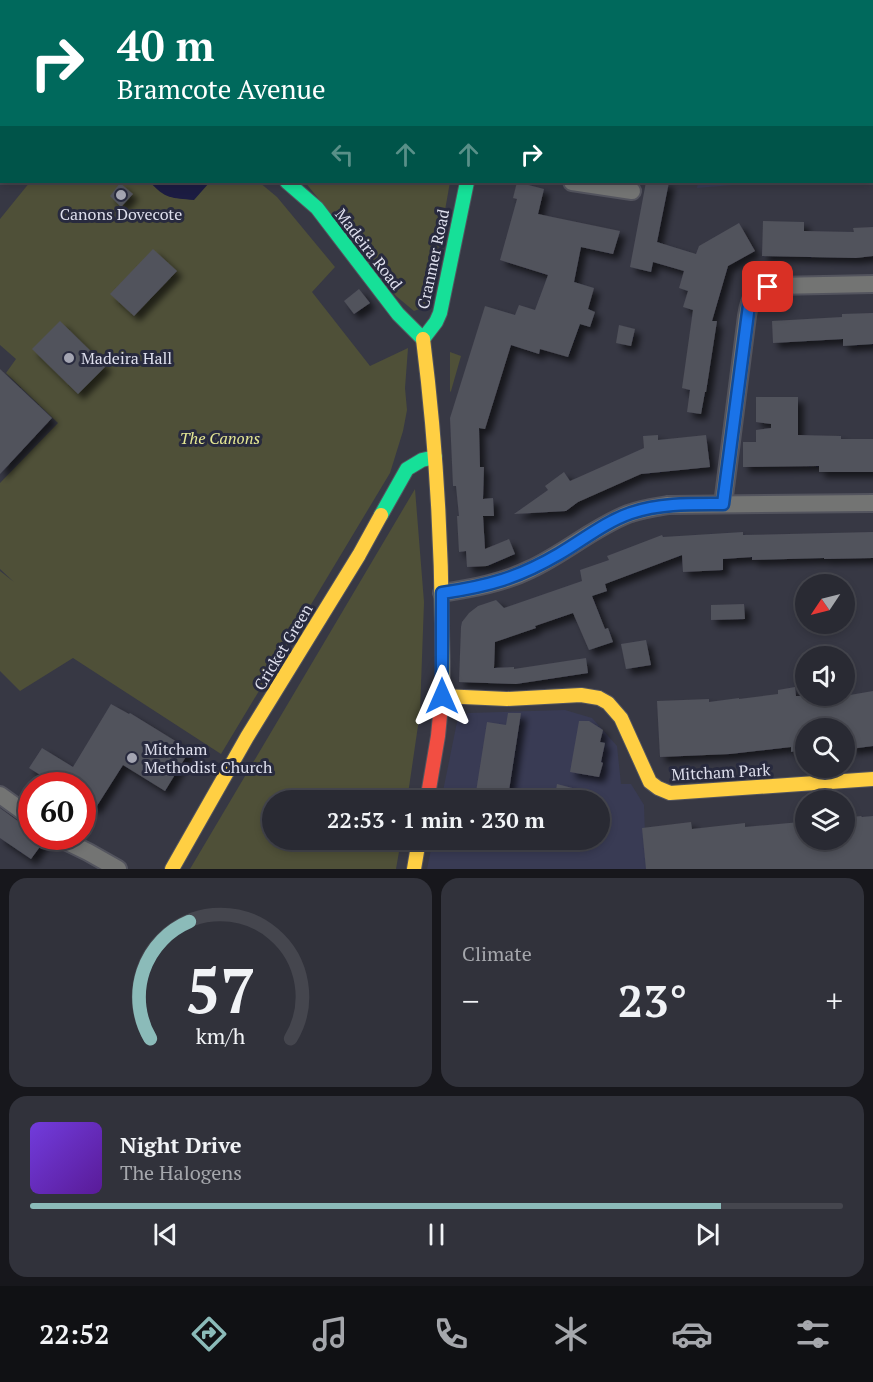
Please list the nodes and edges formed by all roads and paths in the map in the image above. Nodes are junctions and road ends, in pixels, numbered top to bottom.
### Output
1 (287, 183) edge
2 (467, 183) edge
3 (579, 183) edge
4 (632, 191) dead end
5 (873, 284) edge
6 (423, 339) junction
7 (435, 457) junction
8 (873, 503) edge
9 (723, 504) junction
10 (442, 593) junction
11 (442, 696) junction
12 (873, 779) edge
13 (429, 790) edge
14 (0, 795) edge
15 (18, 808) edge
16 (84, 850) edge
17 (417, 850) edge
18 (118, 869) edge
19 (172, 869) edge
20 (414, 869) edge

1 - 6 street, Madeira Road
2 - 6 street, Cranmer Road
3 - 4 street
5 - 9 street
6 - 7 street
7 - 10 street
7 - 19 street, Cricket Green
8 - 9 street
9 - 10 street
10 - 11 street
11 - 12 street, Mitcham Park
11 - 13 street
14 - 15 street
16 - 18 street
17 - 20 street

